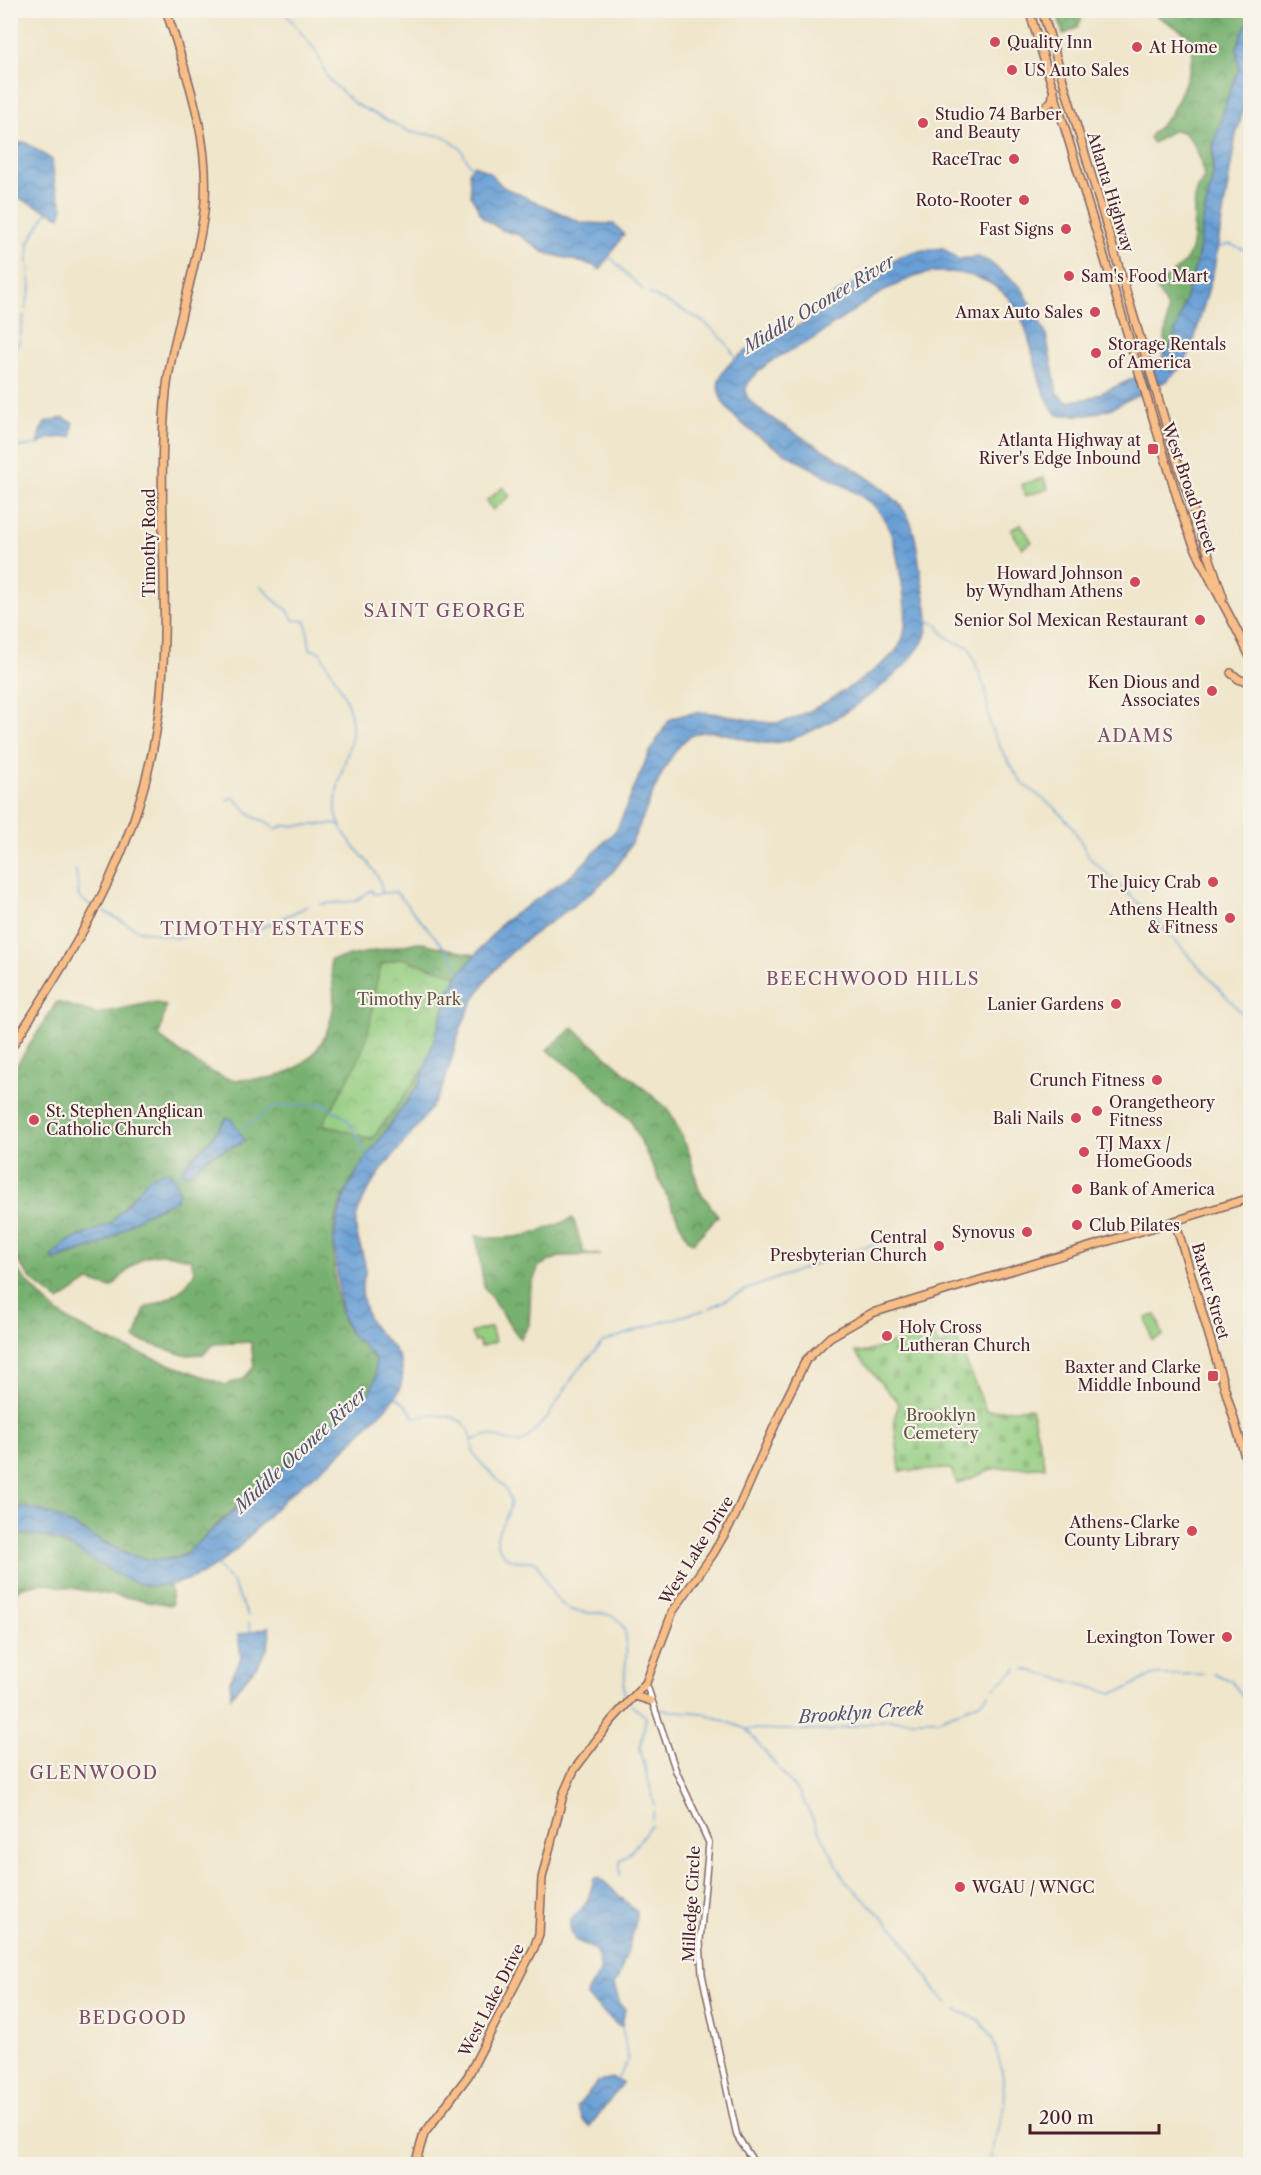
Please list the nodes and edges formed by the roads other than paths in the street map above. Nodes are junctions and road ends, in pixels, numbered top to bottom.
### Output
1 (166, 10) edge
2 (1029, 10) edge
3 (1042, 10) edge
4 (1054, 87) junction
5 (1041, 110) dead end
6 (1140, 378) joint
7 (1154, 382) joint
8 (1191, 507) junction
9 (1181, 511) junction
10 (1225, 602) junction
11 (1251, 657) edge
12 (1231, 673) dead end
13 (1251, 681) edge
14 (10, 1050) edge
15 (1251, 1198) edge
16 (1176, 1221) junction
17 (1251, 1473) edge
18 (646, 1683) junction
19 (635, 1696) junction
20 (651, 1701) junction
21 (415, 2164) edge
22 (755, 2164) edge

1 - 14 main road, Timothy Road
2 - 4 main road, Atlanta Highway
3 - 7 main road, Atlanta Highway
4 - 5 main road
4 - 6 main road, Atlanta Highway
6 - 9 main road, West Broad Street
7 - 8 main road, West Broad Street
8 - 9 main road
8 - 10 main road, West Broad Street
9 - 10 main road, West Broad Street
10 - 11 main road, West Broad Street
12 - 13 main road
15 - 16 main road, West Lake Drive
16 - 17 main road, Baxter Street
16 - 18 main road, West Lake Drive
18 - 19 main road, West Lake Drive
18 - 20 street, Milledge Circle
19 - 20 main road
19 - 21 main road, West Lake Drive
20 - 22 street, Milledge Circle

